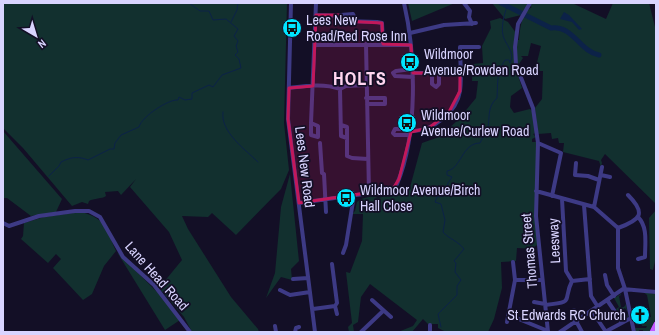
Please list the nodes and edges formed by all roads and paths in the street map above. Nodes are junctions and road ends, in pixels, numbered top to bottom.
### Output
1 (291, 3) edge
2 (316, 3) edge
3 (404, 3) edge
4 (464, 3) edge
5 (530, 3) edge
6 (316, 15) junction
7 (410, 33) junction
8 (366, 44) junction
9 (383, 44) junction
10 (315, 45) junction
11 (411, 45) junction
12 (479, 47) dead end
13 (460, 72) junction
14 (413, 73) junction
15 (432, 73) junction
16 (439, 73) junction
17 (366, 85) junction
18 (313, 86) junction
19 (289, 88) junction
20 (340, 89) junction
21 (366, 98) junction
22 (366, 104) junction
23 (311, 123) dead end
24 (410, 132) junction
25 (320, 143) dead end
26 (538, 143) junction
27 (368, 159) junction
28 (576, 163) dead end
29 (602, 167) dead end
30 (610, 177) dead end
31 (600, 178) junction
32 (536, 191) junction
33 (369, 194) junction
34 (354, 195) junction
35 (628, 195) dead end
36 (552, 196) junction
37 (326, 198) junction
38 (562, 199) junction
39 (298, 203) junction
40 (584, 205) junction
41 (594, 208) junction
42 (326, 212) dead end
43 (638, 216) junction
44 (3, 223) edge
45 (618, 228) junction
46 (343, 253) dead end
47 (638, 259) dead end
48 (513, 262) dead end
49 (332, 264) dead end
50 (605, 275) dead end
51 (308, 278) junction
52 (293, 279) dead end
53 (590, 279) junction
54 (515, 280) junction
55 (542, 280) junction
56 (572, 281) junction
57 (625, 289) junction
58 (280, 290) dead end
59 (310, 292) junction
60 (656, 292) edge
61 (614, 296) junction
62 (372, 300) dead end
63 (607, 300) junction
64 (534, 302) dead end
65 (545, 305) junction
66 (335, 306) junction
67 (598, 307) junction
68 (313, 309) junction
69 (574, 310) dead end
70 (384, 311) junction
71 (592, 311) junction
72 (337, 314) dead end
73 (509, 315) junction
74 (391, 317) dead end
75 (631, 318) junction
76 (576, 321) junction
77 (507, 322) dead end
78 (622, 322) junction
79 (656, 324) edge
80 (430, 325) dead end
81 (275, 326) dead end
82 (299, 327) dead end
83 (548, 331) edge
84 (190, 332) edge
85 (276, 332) edge
86 (295, 332) edge
87 (315, 332) edge
88 (360, 332) edge
89 (430, 332) edge
90 (560, 332) edge
91 (582, 332) edge
92 (606, 332) edge
93 (634, 332) edge
94 (652, 332) edge

1 - 19 street, Lees New Road
2 - 6 street
3 - 7 street
4 - 7 street
5 - 26 street, Thomas Street
6 - 9 street
6 - 10 street
7 - 11 street
8 - 9 street
8 - 10 street
8 - 17 street
9 - 11 street
10 - 18 street
11 - 14 street
12 - 13 street
13 - 16 street
13 - 24 street
14 - 15 street
14 - 24 street
15 - 16 street
15 - 16 street
17 - 20 street
17 - 21 street
18 - 19 street
18 - 20 street
18 - 23 street
19 - 39 street, Lees New Road
20 - 27 street
21 - 22 street
21 - 22 street
22 - 27 street
24 - 33 street
25 - 37 street
26 - 32 street, Thomas Street
26 - 36 street
27 - 33 street
28 - 31 street
29 - 31 street
30 - 31 street
31 - 41 street
32 - 36 street
32 - 55 street, Thomas Street
33 - 34 street
34 - 37 street
34 - 46 street
35 - 43 street
36 - 38 street
37 - 39 street
37 - 42 street
38 - 40 street
38 - 56 street, Leesway
39 - 51 street, Lees New Road
40 - 41 street
40 - 53 street
41 - 45 street
43 - 45 street
43 - 47 street
44 - 84 street, Lane Head Road
45 - 57 street
48 - 54 street
49 - 66 street
50 - 61 street
51 - 52 street
51 - 59 street, Lees New Road
53 - 56 street
53 - 67 street
54 - 55 street
54 - 73 street
55 - 65 street, Thomas Street
56 - 65 street, Leesway
57 - 60 street
57 - 61 street
57 - 75 street
58 - 59 street
59 - 68 street, Lees New Road
61 - 63 street
62 - 70 street
63 - 67 street
63 - 78 street
64 - 65 street
65 - 83 street, Thomas Street
66 - 68 street
66 - 72 street
67 - 71 street
68 - 87 street, Lees New Road
69 - 76 street
70 - 74 street
70 - 88 street
71 - 76 street
71 - 92 street
73 - 77 street
73 - 83 street
75 - 78 street
75 - 93 street
76 - 90 street
76 - 91 street
78 - 92 street
79 - 94 main road
80 - 89 street
81 - 85 street
82 - 86 street

